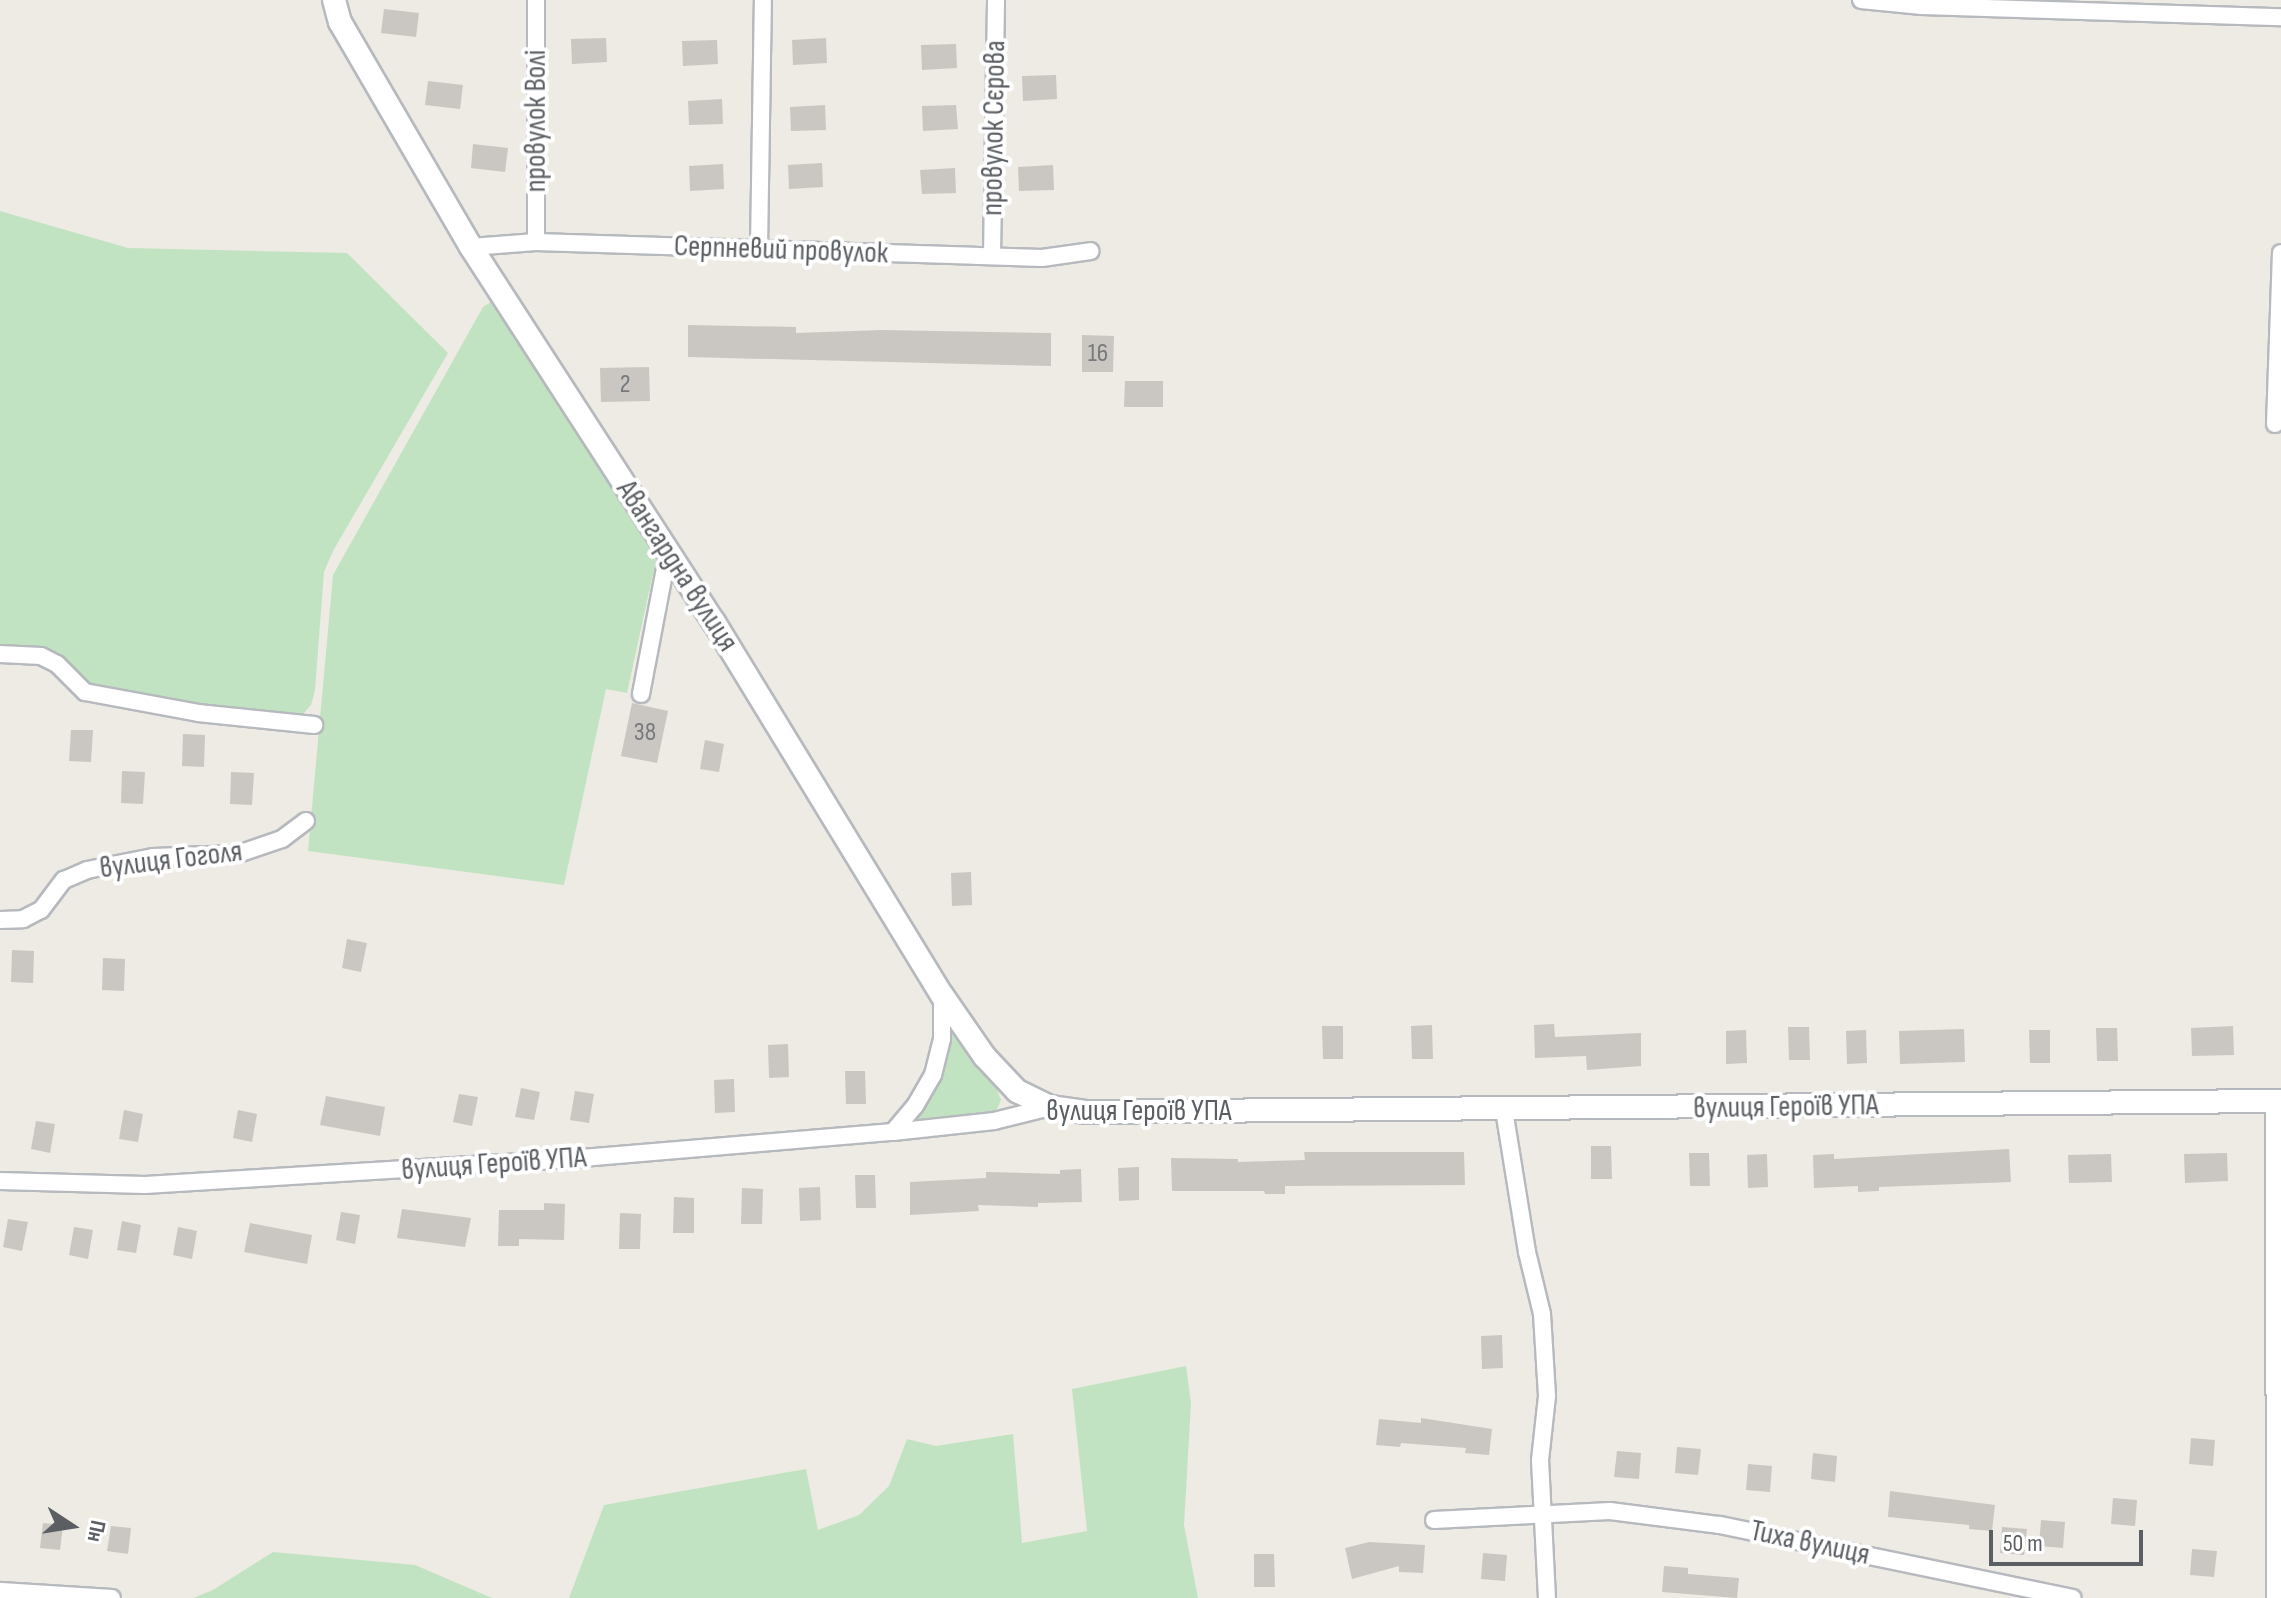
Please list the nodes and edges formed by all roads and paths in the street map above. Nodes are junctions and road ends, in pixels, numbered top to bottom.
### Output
1 (334, 0) edge
2 (536, 0) edge
3 (763, 0) edge
4 (996, 0) edge
5 (1861, 0) edge
6 (2281, 17) edge
7 (536, 242) junction
8 (471, 247) junction
9 (759, 249) junction
10 (1091, 251) dead end
11 (2281, 253) edge
12 (992, 256) junction
13 (2280, 330) edge
14 (2275, 424) dead end
15 (668, 552) junction
16 (0, 654) edge
17 (641, 694) dead end
18 (314, 725) dead end
19 (306, 821) dead end
20 (0, 920) edge
21 (942, 995) junction
22 (2277, 1102) edge
23 (1050, 1107) junction
24 (1504, 1110) junction
25 (893, 1132) junction
26 (0, 1181) edge
27 (1544, 1516) junction
28 (1434, 1520) dead end
29 (0, 1591) edge
30 (112, 1598) edge
31 (1547, 1598) edge
32 (2073, 1598) edge
33 (2275, 1598) edge

1 - 8 street, Авангардна вулиця
2 - 7 street, провулок Волі
3 - 9 street
4 - 12 street, провулок Сєрова
5 - 6 street
7 - 8 street, Серпневий провулок
7 - 9 street, Серпневий провулок
8 - 15 street, Авангардна вулиця
9 - 12 street, Серпневий провулок
10 - 12 street, Серпневий провулок
11 - 13 street
13 - 14 street
15 - 17 street
15 - 21 street, Авангардна вулиця
16 - 18 street
19 - 20 street, вулиця Гоголя
21 - 23 street, Авангардна вулиця
21 - 25 street
22 - 24 street, вулиця Героїв УПА
22 - 33 street
23 - 24 street, вулиця Героїв УПА
23 - 25 street, вулиця Героїв УПА
24 - 27 street
25 - 26 street, вулиця Героїв УПА
27 - 28 street, Тиха вулиця
27 - 31 street
27 - 32 street, Тиха вулиця
29 - 30 street

